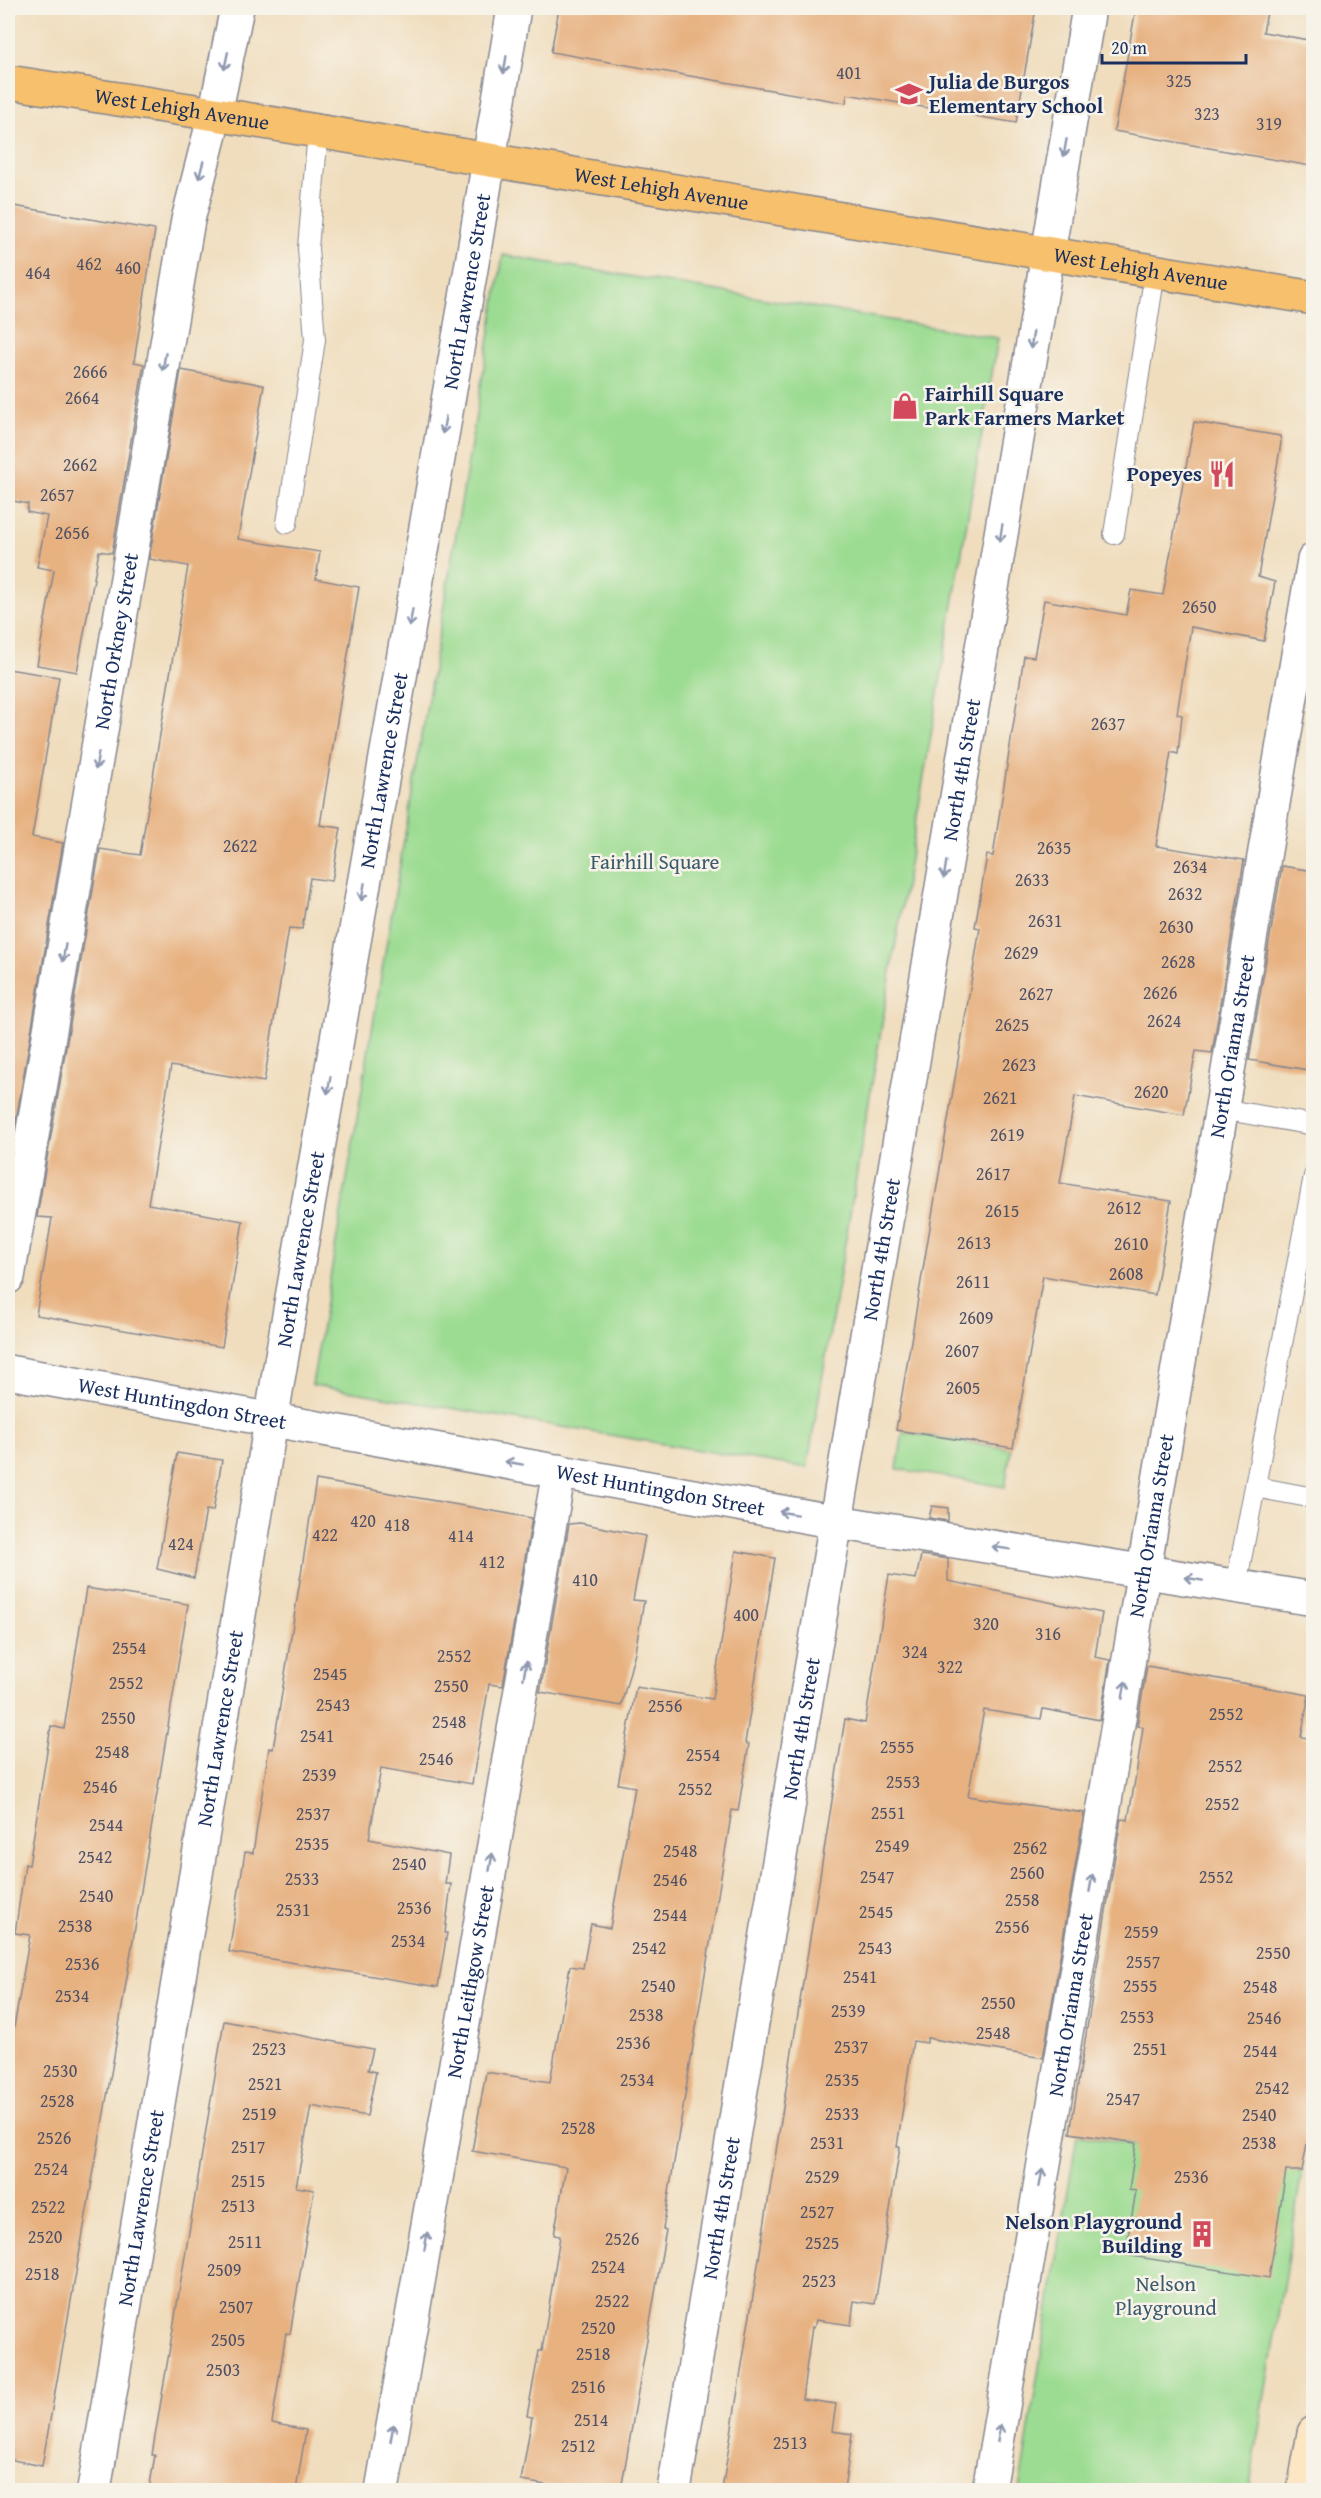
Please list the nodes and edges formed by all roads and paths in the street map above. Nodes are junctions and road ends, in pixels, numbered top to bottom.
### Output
1 (237, 8) edge
2 (514, 8) edge
3 (1089, 8) edge
4 (8, 82) edge
5 (215, 114) junction
6 (318, 131) junction
7 (489, 161) junction
8 (1046, 255) junction
9 (1155, 272) junction
10 (1314, 298) edge
11 (287, 523) dead end
12 (1114, 534) dead end
13 (1314, 560) edge
14 (1221, 1109) junction
15 (1314, 1125) edge
16 (1314, 1176) edge
17 (8, 1277) edge
18 (8, 1372) edge
19 (272, 1419) junction
20 (559, 1471) junction
21 (1255, 1487) junction
22 (1314, 1498) edge
23 (837, 1522) junction
24 (1144, 1570) junction
25 (1236, 1586) junction
26 (1314, 1599) edge
27 (1314, 2433) edge
28 (94, 2490) edge
29 (382, 2490) edge
30 (674, 2490) edge
31 (989, 2490) edge
32 (1304, 2490) edge

1 -> 5 street, North Orkney Street
2 -> 7 street, North Lawrence Street
3 -> 8 street, North 4th Street
4 - 5 main road, West Lehigh Avenue
5 - 6 main road, West Lehigh Avenue
5 -> 17 street, North Orkney Street
6 - 7 main road, West Lehigh Avenue
6 - 11 lane
7 - 8 main road, West Lehigh Avenue
7 -> 19 street, North Lawrence Street
8 - 9 main road, West Lehigh Avenue
8 -> 23 street, North 4th Street
9 - 10 main road, West Lehigh Avenue
9 - 12 lane
13 - 14 street, North Orianna Street
14 - 15 lane
14 - 24 street, North Orianna Street
16 - 21 lane
18 - 19 street, West Huntingdon Street
20 -> 19 street, West Huntingdon Street
19 - 28 street, North Lawrence Street
23 -> 20 street, West Huntingdon Street
29 -> 20 street, North Leithgow Street
21 - 22 lane
21 - 25 lane
24 -> 23 street, West Huntingdon Street
23 - 30 street, North 4th Street
25 -> 24 street, West Huntingdon Street
31 -> 24 street, North Orianna Street
25 - 26 street, West Huntingdon Street
27 - 32 street

